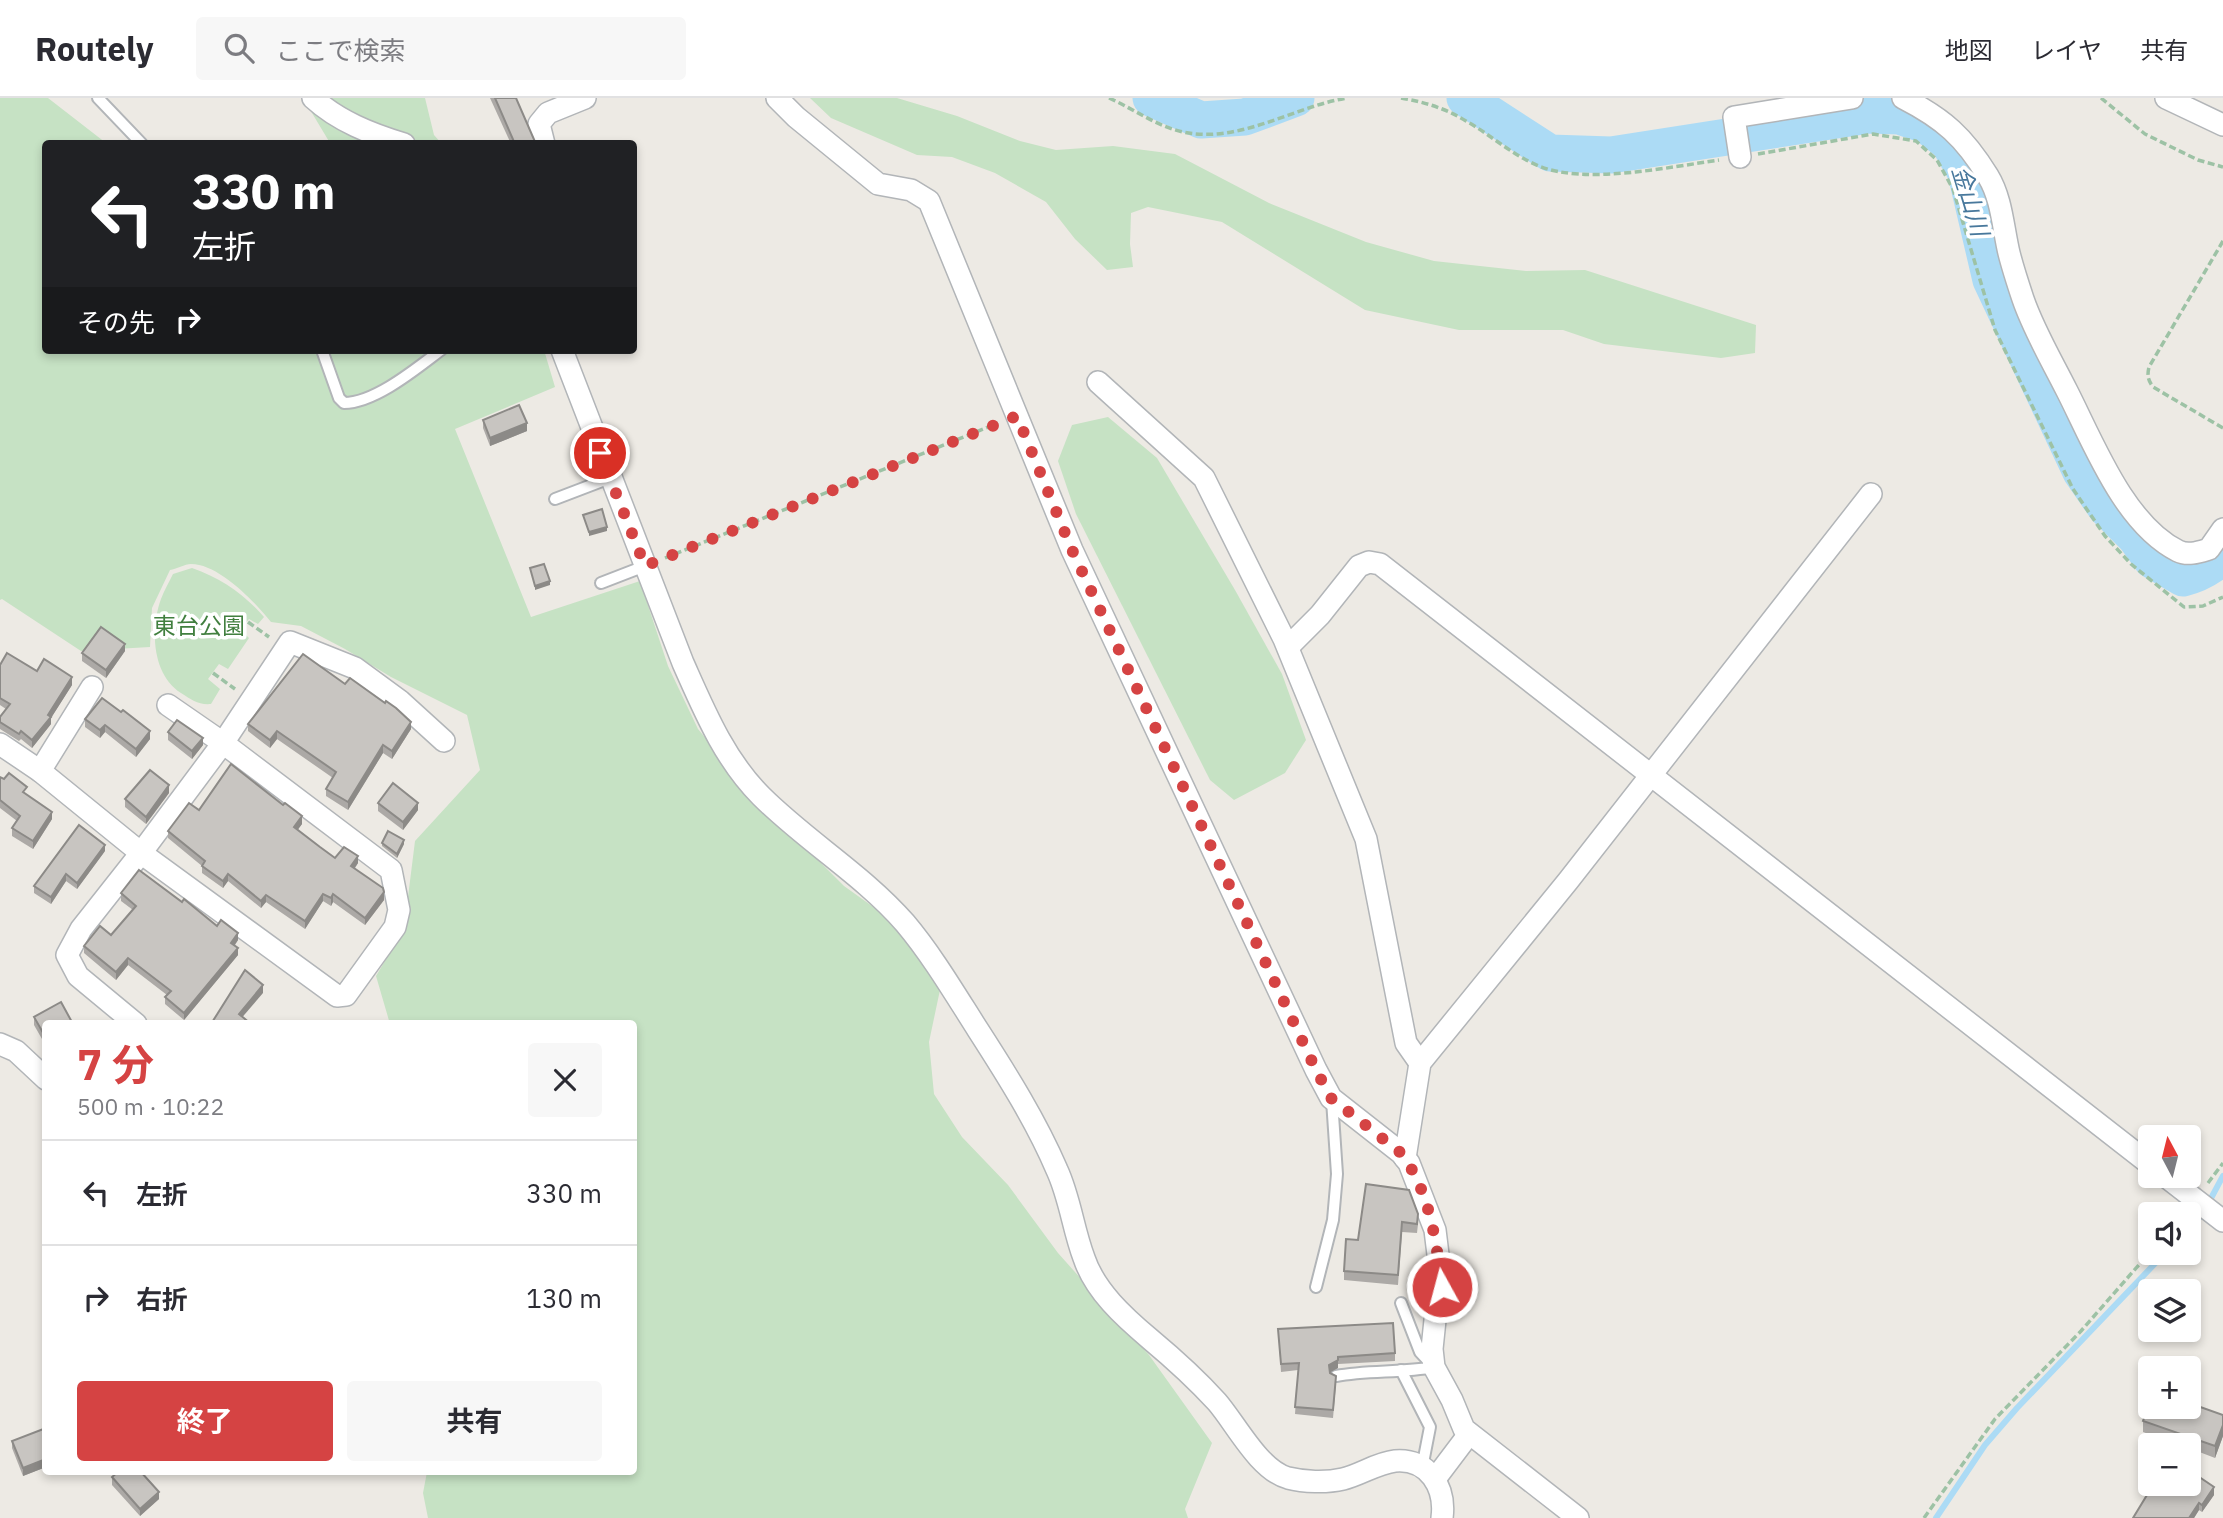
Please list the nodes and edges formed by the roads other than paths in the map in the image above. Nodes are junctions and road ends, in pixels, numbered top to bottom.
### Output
1 (98, 98) edge
2 (313, 98) edge
3 (585, 98) edge
4 (777, 98) edge
5 (1852, 98) edge
6 (1903, 98) edge
7 (2166, 98) edge
8 (2223, 125) edge
9 (138, 140) edge
10 (393, 140) edge
11 (543, 140) edge
12 (1740, 157) road end
13 (324, 354) edge
14 (436, 354) edge
15 (564, 354) edge
16 (1098, 382) dead end
17 (610, 478) junction
18 (1871, 494) dead end
19 (555, 499) dead end
20 (2223, 529) edge
21 (645, 566) junction
22 (601, 583) dead end
23 (1288, 647) junction
24 (92, 687) dead end
25 (168, 705) dead end
26 (444, 741) dead end
27 (223, 743) junction
28 (0, 744) edge
29 (40, 772) junction
30 (1651, 775) junction
31 (141, 853) junction
32 (131, 1020) edge
33 (0, 1044) edge
34 (1420, 1063) junction
35 (42, 1075) edge
36 (1331, 1098) junction
37 (2138, 1155) edge
38 (1405, 1158) junction
39 (2180, 1188) edge
40 (2223, 1221) edge
41 (1316, 1287) dead end
42 (1401, 1303) dead end
43 (1434, 1367) junction
44 (1401, 1370) junction
45 (1336, 1376) edge
46 (1469, 1434) junction
47 (1429, 1473) junction
48 (1442, 1518) edge
49 (1578, 1518) edge

1 - 9 lane
2 - 10 street
3 - 11 street
4 - 36 street
5 - 12 street
6 - 20 street
7 - 8 street
13 - 14 lane
15 - 17 street
16 - 23 street
17 - 19 lane
17 - 21 street
18 - 30 street
21 - 22 lane
21 - 47 street
23 - 30 street
23 - 34 street
24 - 29 street
25 - 27 street
26 - 27 street
27 - 31 street
27 - 31 street
28 - 29 street
29 - 31 street
30 - 34 street
30 - 37 street
31 - 32 street
33 - 35 street
34 - 38 street
36 - 38 street
36 - 41 lane
38 - 43 street
39 - 40 street
42 - 43 lane
43 - 44 lane
43 - 46 street
44 - 45 lane
44 - 47 lane
46 - 47 street
46 - 49 street
47 - 48 street

